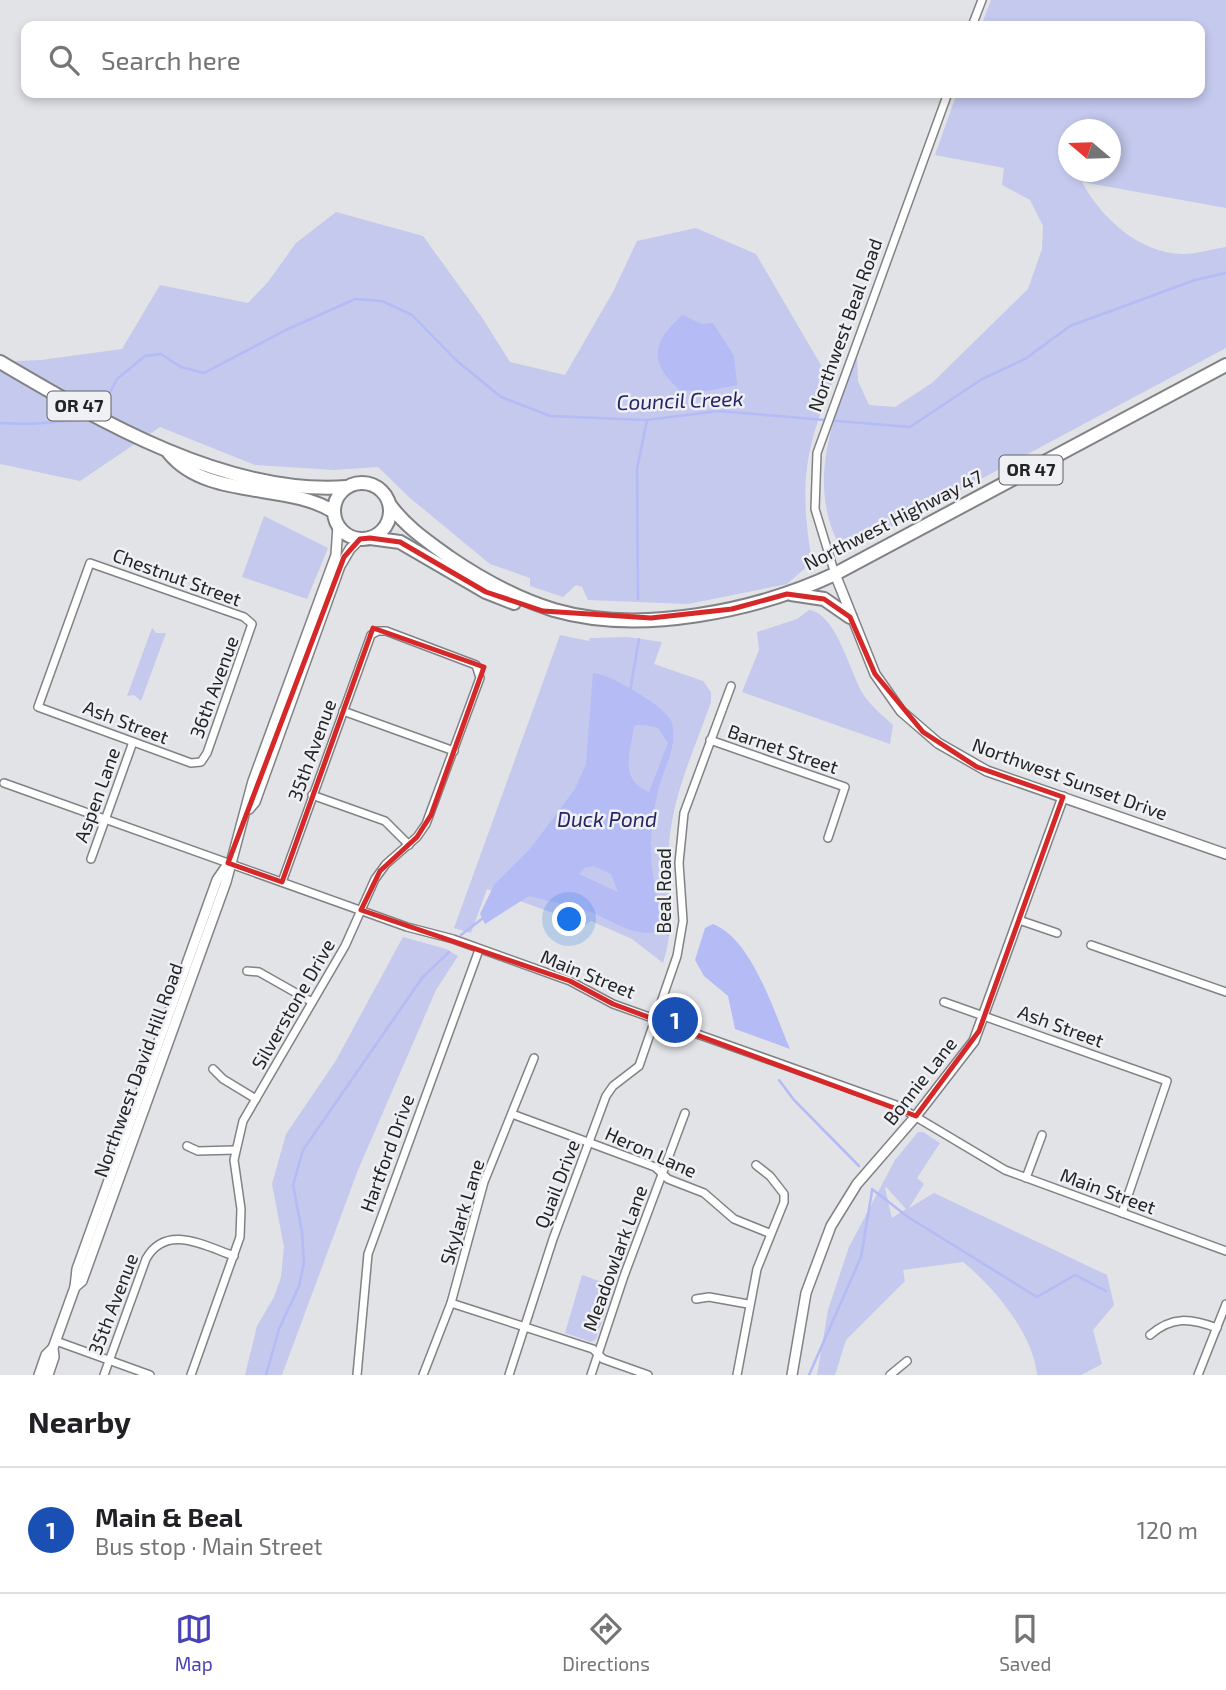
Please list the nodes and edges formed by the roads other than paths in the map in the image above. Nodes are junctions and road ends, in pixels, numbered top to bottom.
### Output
1 (982, 0) edge
2 (974, 21) edge
3 (946, 98) edge
4 (0, 362) edge
5 (1226, 365) edge
6 (169, 452) junction
7 (347, 487) junction
8 (390, 505) junction
9 (334, 512) junction
10 (338, 526) junction
11 (365, 539) junction
12 (835, 574) junction
13 (787, 594) junction
14 (551, 609) junction
15 (850, 617) junction
16 (252, 624) joint
17 (479, 669) joint
18 (731, 686) dead end
19 (38, 707) joint
20 (343, 711) junction
21 (710, 740) junction
22 (133, 742) junction
23 (454, 751) junction
24 (203, 760) joint
25 (4, 783) dead end
26 (313, 795) junction
27 (1063, 797) junction
28 (248, 810) junction
29 (105, 820) junction
30 (828, 838) dead end
31 (409, 845) junction
32 (1226, 854) edge
33 (91, 859) dead end
34 (228, 863) junction
35 (282, 882) junction
36 (361, 910) junction
37 (1019, 920) junction
38 (1058, 933) dead end
39 (1091, 945) dead end
40 (479, 950) junction
41 (247, 971) dead end
42 (1226, 992) edge
43 (312, 1002) junction
44 (944, 1002) dead end
45 (985, 1016) junction
46 (656, 1017) junction
47 (534, 1058) dead end
48 (213, 1069) dead end
49 (256, 1099) junction
50 (512, 1114) junction
51 (685, 1114) dead end
52 (916, 1116) junction
53 (1042, 1135) dead end
54 (589, 1143) junction
55 (187, 1146) dead end
56 (235, 1150) junction
57 (756, 1165) dead end
58 (662, 1174) junction
59 (1026, 1178) junction
60 (1122, 1213) junction
61 (769, 1233) junction
62 (1226, 1251) edge
63 (234, 1256) junction
64 (696, 1299) dead end
65 (451, 1303) junction
66 (748, 1304) junction
67 (1226, 1304) edge
68 (524, 1327) junction
69 (1217, 1328) junction
70 (1150, 1335) dead end
71 (55, 1345) junction
72 (598, 1354) junction
73 (109, 1360) junction
74 (907, 1361) dead end
75 (39, 1375) edge
76 (48, 1375) edge
77 (104, 1375) edge
78 (150, 1375) edge
79 (191, 1375) edge
80 (358, 1375) edge
81 (424, 1375) edge
82 (509, 1375) edge
83 (592, 1375) edge
84 (648, 1375) edge
85 (737, 1375) edge
86 (792, 1375) edge
87 (890, 1375) edge
88 (1198, 1375) edge

1 - 2 street
3 - 12 street, Northwest Beal Road
4 - 6 main road, OR 47
5 - 12 main road, Northwest Highway 47 / OR 47
6 - 7 main road
6 - 9 main road, OR 47
7 - 8 main road
7 - 9 main road
8 - 11 main road
8 - 14 main road, Northwest Highway 47 / OR 47
9 - 10 main road
10 - 11 main road
10 - 28 street, Northwest David Hill Road
11 - 14 main road, Northwest Highway 47
11 - 28 street, Northwest David Hill Road
12 - 13 main road, Northwest Highway 47 / OR 47
12 - 15 street, Northwest Sunset Drive
13 - 14 main road, Northwest Highway 47 / OR 47
13 - 15 main road
15 - 27 street, Northwest Sunset Drive
16 - 19 street, Chestnut Street
16 - 24 street, 36th Avenue
17 - 20 street, 35th Avenue
17 - 23 street, Silverstone Drive
18 - 21 street, Beal Road
19 - 22 street, Ash Street
20 - 23 street
20 - 26 street, 35th Avenue
21 - 30 street, Barnet Street
21 - 46 street, Beal Road
22 - 24 street, Ash Street
22 - 29 street, Aspen Lane
23 - 31 street, Silverstone Drive
25 - 29 street, Main Street
26 - 31 street
26 - 35 street, 35th Avenue
27 - 32 street, Northwest Sunset Drive
27 - 37 street, Bonnie Lane
28 - 34 street, Northwest David Hill Road
29 - 33 street, Aspen Lane
29 - 34 street, Main Street
31 - 36 street, Silverstone Drive
34 - 35 street, Main Street
34 - 71 street, Northwest David Hill Road
35 - 36 street, Main Street
36 - 40 street, Main Street
36 - 43 street, Silverstone Drive
37 - 38 street
37 - 45 street, Bonnie Lane
39 - 42 street
40 - 46 street, Main Street
40 - 80 street, Hartford Drive
41 - 43 street
43 - 49 street, Silverstone Drive
44 - 45 street, Ash Street
45 - 52 street, Bonnie Lane
45 - 60 street, Ash Street
46 - 52 street, Main Street
46 - 54 street, Quail Drive
47 - 50 street, Skylark Lane
48 - 49 street
49 - 56 street, Silverstone Drive
50 - 54 street, Heron Lane
50 - 65 street, Skylark Lane
51 - 58 street, Meadowlark Lane
52 - 59 street, Main Street
52 - 86 street, Bonnie Lane
53 - 59 street
54 - 58 street, Heron Lane
54 - 68 street, Quail Drive
55 - 56 street
56 - 63 street, Silverstone Drive
57 - 61 street
58 - 61 street, Heron Lane
58 - 72 street, Meadowlark Lane
59 - 60 street, Main Street
60 - 62 street, Main Street
61 - 66 street
63 - 73 street, 35th Avenue
63 - 79 street, Silverstone Drive
64 - 66 street
65 - 68 street
65 - 81 street, Skylark Lane
66 - 85 street
67 - 69 street
68 - 72 street
68 - 82 street, Quail Drive
69 - 70 street
69 - 88 street
71 - 73 street
71 - 75 street, Northwest David Hill Road
71 - 76 street, Northwest David Hill Road
72 - 83 street, Meadowlark Lane
72 - 84 street
73 - 77 street, 35th Avenue
73 - 78 street
74 - 87 street

